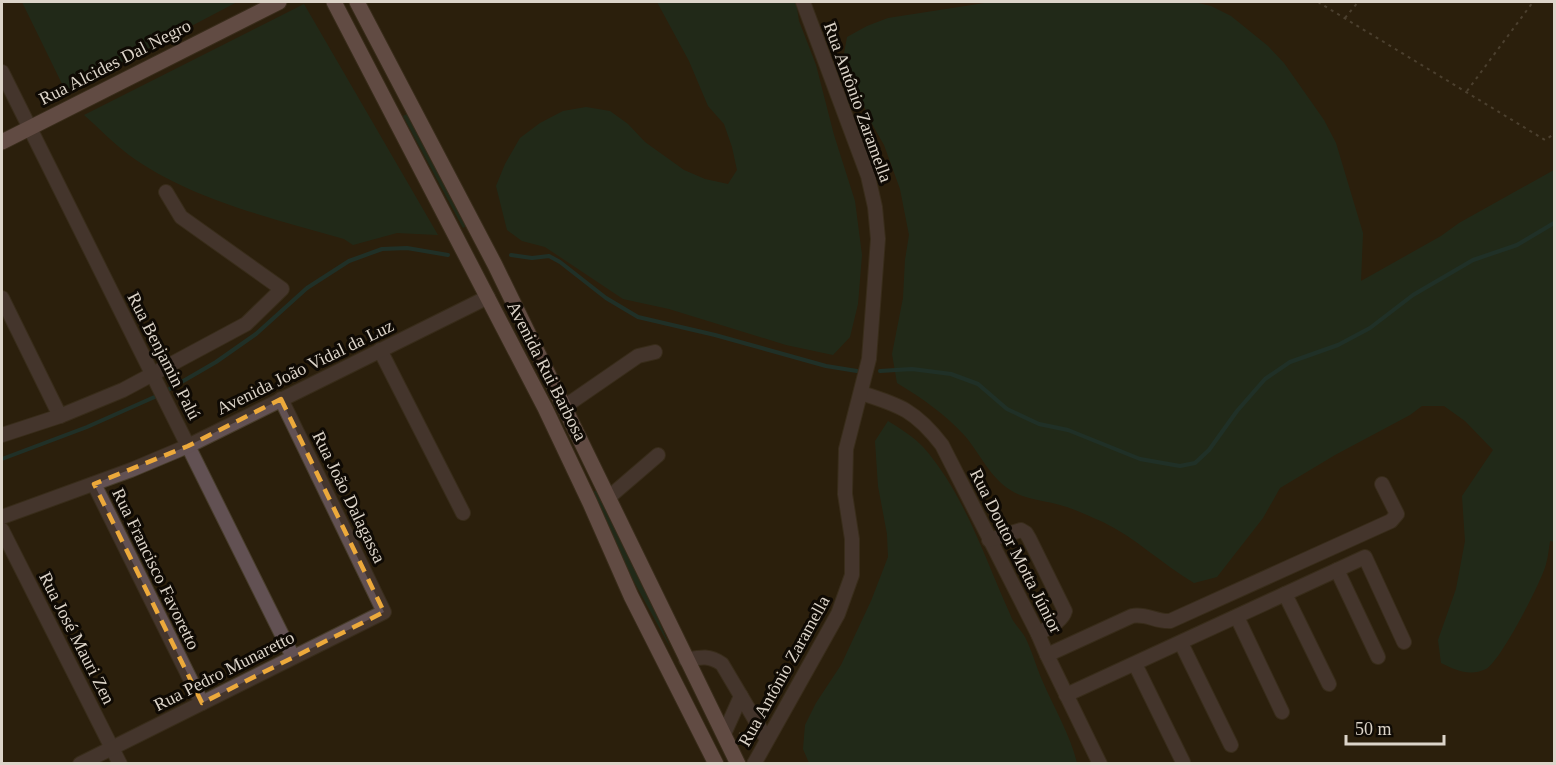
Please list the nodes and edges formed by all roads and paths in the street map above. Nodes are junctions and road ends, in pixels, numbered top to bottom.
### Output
1 (279, 2) edge
2 (334, 2) edge
3 (357, 2) edge
4 (803, 2) edge
5 (1318, 2) edge
6 (1358, 2) edge
7 (1533, 2) edge
8 (1345, 18) junction
9 (2, 72) edge
10 (1467, 92) junction
11 (29, 128) junction
12 (1554, 134) edge
13 (2, 142) edge
14 (166, 192) dead end
15 (488, 297) junction
16 (2, 298) edge
17 (380, 350) junction
18 (655, 352) dead end
19 (155, 379) junction
20 (861, 393) junction
21 (281, 399) junction
22 (564, 407) junction
23 (60, 416) junction
24 (2, 435) edge
25 (188, 446) junction
26 (658, 455) dead end
27 (94, 484) junction
28 (1382, 484) dead end
29 (608, 498) junction
30 (463, 513) dead end
31 (2, 517) edge
32 (2, 530) edge
33 (989, 540) junction
34 (1338, 570) junction
35 (1286, 594) junction
36 (384, 612) joint
37 (1237, 617) junction
38 (1038, 634) junction
39 (1404, 642) dead end
40 (1180, 643) junction
41 (1047, 655) junction
42 (293, 657) junction
43 (1378, 657) dead end
44 (686, 660) junction
45 (1135, 664) junction
46 (1329, 684) dead end
47 (1066, 695) junction
48 (741, 696) junction
49 (202, 703) junction
50 (1282, 712) dead end
51 (731, 734) junction
52 (749, 738) dead end
53 (767, 740) junction
54 (1231, 745) dead end
55 (112, 747) junction
56 (1183, 762) edge
57 (80, 764) edge
58 (120, 764) edge
59 (716, 764) edge
60 (738, 764) edge
61 (754, 764) edge
62 (1100, 764) edge

1 - 11 main road, Rua Alcides Dal Negro
2 - 15 main road, Avenida Rui Barbosa
3 - 22 main road, Avenida Rui Barbosa
4 - 20 street, Rua Antônio Zaramella
5 - 8 path
6 - 8 path
7 - 10 path
8 - 10 path
9 - 11 street, Rua Benjamin Palú
10 - 12 path
11 - 13 main road, Rua Alcides Dal Negro
11 - 19 street, Rua Benjamin Palú
14 - 19 street
15 - 17 street, Avenida João Vidal da Luz
15 - 59 main road, Avenida Rui Barbosa
16 - 23 street
17 - 21 street, Avenida João Vidal da Luz
17 - 30 street
18 - 22 street
19 - 23 street
19 - 25 street, Rua Benjamin Palú
20 - 33 street, Rua Doutor Motta Júnior
20 - 53 street, Rua Antônio Zaramella
21 - 25 street, Avenida João Vidal da Luz
21 - 36 street, Rua João Dalagassa
22 - 29 main road, Avenida Rui Barbosa
23 - 24 street
25 - 27 street, Avenida João Vidal da Luz
25 - 42 street, Rua Benjamin Palú
26 - 29 street
27 - 31 street, Avenida João Vidal da Luz
27 - 49 street, Rua Francisco Favoretto
28 - 41 street
29 - 44 main road, Avenida Rui Barbosa
32 - 55 street, Rua José Mauri Zen
33 - 38 street, Rua Doutor Motta Júnior
33 - 38 street
34 - 35 street
34 - 39 street
34 - 43 street
35 - 37 street
35 - 46 street
36 - 42 street, Rua Pedro Munaretto
37 - 40 street
37 - 50 street
38 - 41 street, Rua Doutor Motta Júnior
40 - 45 street
40 - 54 street
41 - 47 street, Rua Doutor Motta Júnior
42 - 49 street, Rua Pedro Munaretto
44 - 48 street
44 - 51 main road, Avenida Rui Barbosa
45 - 47 street
45 - 56 street
47 - 62 street, Rua Doutor Motta Júnior
48 - 51 street
48 - 53 street
49 - 55 street, Rua Pedro Munaretto
51 - 52 path
51 - 60 main road, Avenida Rui Barbosa
53 - 61 street, Rua Antônio Zaramella
55 - 57 street, Rua Pedro Munaretto
55 - 58 street, Rua José Mauri Zen

